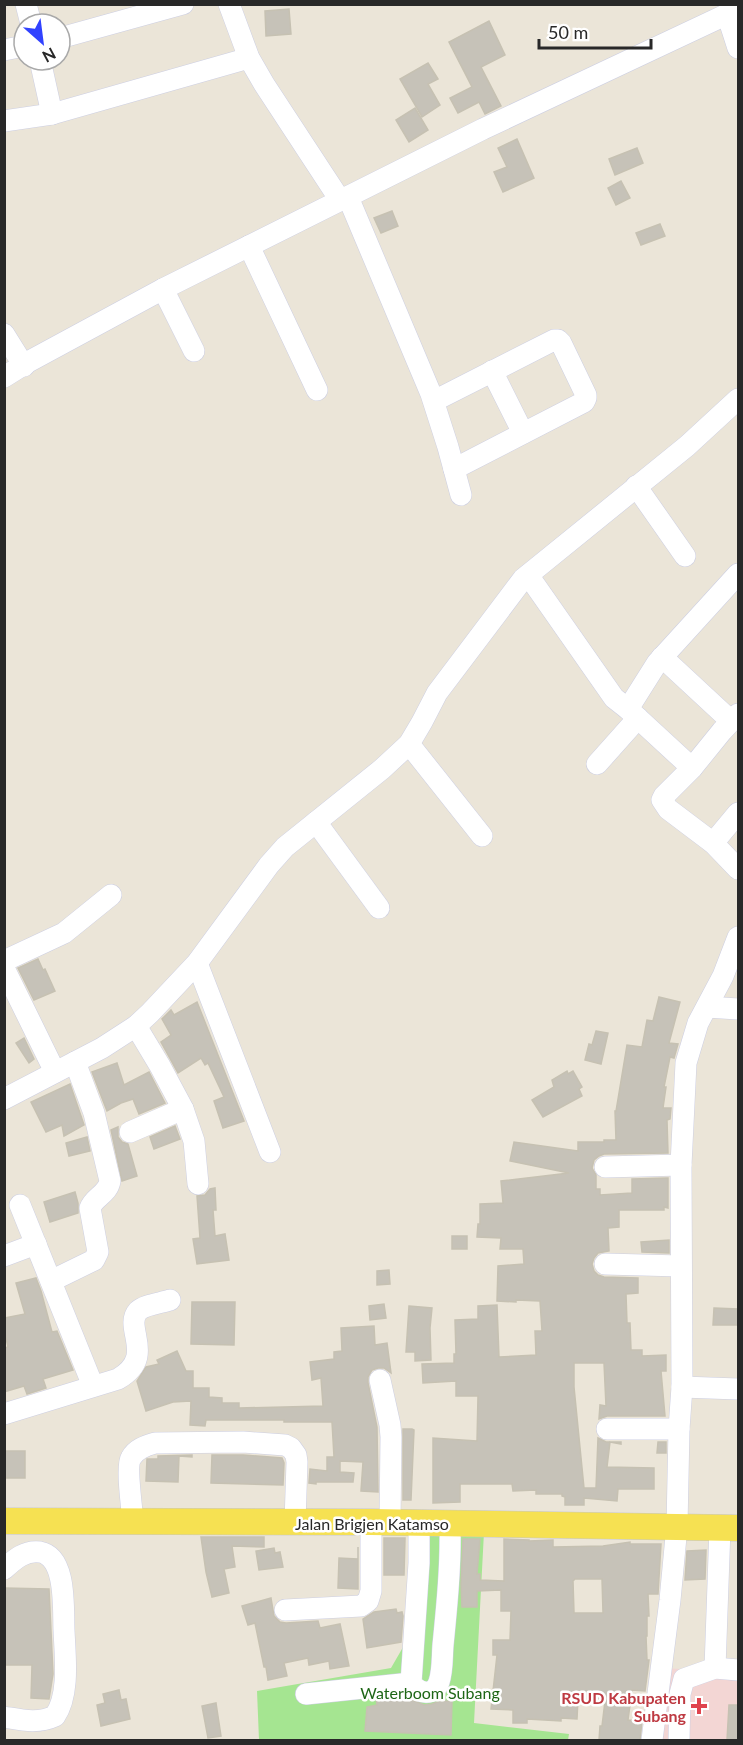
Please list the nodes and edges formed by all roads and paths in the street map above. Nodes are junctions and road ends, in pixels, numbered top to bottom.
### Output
1 (183, 4) edge
2 (229, 4) edge
3 (733, 12) edge
4 (72, 35) edge
5 (738, 48) edge
6 (249, 58) junction
7 (43, 72) edge
8 (52, 114) junction
9 (4, 121) edge
10 (344, 199) junction
11 (249, 246) junction
12 (163, 290) junction
13 (4, 334) edge
14 (194, 351) dead end
15 (24, 366) junction
16 (492, 371) junction
17 (4, 377) edge
18 (317, 390) dead end
19 (738, 399) edge
20 (434, 401) junction
21 (523, 433) junction
22 (454, 469) junction
23 (636, 486) junction
24 (461, 495) dead end
25 (685, 556) dead end
26 (738, 574) edge
27 (528, 575) junction
28 (662, 657) junction
29 (633, 713) junction
30 (735, 717) edge
31 (409, 744) junction
32 (597, 764) dead end
33 (692, 768) junction
34 (738, 813) edge
35 (316, 822) junction
36 (482, 836) dead end
37 (713, 843) junction
38 (737, 865) edge
39 (111, 895) dead end
40 (379, 908) dead end
41 (738, 938) edge
42 (4, 961) edge
43 (197, 963) junction
44 (4, 968) edge
45 (707, 1007) junction
46 (738, 1009) edge
47 (136, 1026) junction
48 (75, 1062) junction
49 (55, 1072) junction
50 (4, 1099) edge
51 (183, 1109) junction
52 (130, 1132) dead end
53 (270, 1152) dead end
54 (681, 1165) junction
55 (605, 1167) dead end
56 (198, 1184) dead end
57 (20, 1205) dead end
58 (36, 1244) junction
59 (4, 1256) edge
60 (605, 1264) dead end
61 (680, 1266) junction
62 (51, 1281) junction
63 (170, 1300) dead end
64 (380, 1380) dead end
65 (93, 1386) junction
66 (682, 1387) junction
67 (738, 1389) edge
68 (4, 1414) edge
69 (607, 1428) dead end
70 (679, 1429) junction
71 (4, 1521) edge
72 (133, 1521) junction
73 (295, 1522) junction
74 (381, 1522) junction
75 (419, 1523) junction
76 (450, 1524) junction
77 (677, 1526) junction
78 (726, 1536) edge
79 (4, 1569) edge
80 (285, 1610) dead end
81 (715, 1668) junction
82 (738, 1670) edge
83 (411, 1683) junction
84 (306, 1694) dead end
85 (4, 1717) edge
86 (652, 1740) edge
87 (680, 1740) edge

1 - 4 street
2 - 6 street
3 - 5 street
3 - 10 street
6 - 8 street
6 - 10 street
7 - 8 street
8 - 9 street
10 - 11 street
10 - 20 street
11 - 12 street
11 - 18 street
12 - 14 street
12 - 15 street
13 - 15 street
15 - 17 street
16 - 20 street
16 - 21 street
16 - 21 street
19 - 23 street
20 - 22 street
21 - 22 street
22 - 24 street
23 - 25 street
23 - 27 street
26 - 28 street
27 - 29 street
27 - 31 street
28 - 29 street
28 - 30 street
29 - 32 street
29 - 33 street
30 - 33 street
31 - 35 street
31 - 36 street
33 - 37 street
34 - 37 street
35 - 40 street
35 - 43 street
37 - 38 street
39 - 42 street
41 - 45 street
43 - 47 street
43 - 53 street
44 - 49 street
45 - 46 street
45 - 54 street
47 - 48 street
47 - 51 street
48 - 49 street
48 - 62 street
49 - 50 street
51 - 52 street
51 - 56 street
54 - 55 street
54 - 61 street
57 - 58 street
58 - 59 street
58 - 62 street
60 - 61 street
61 - 66 street
62 - 65 street
63 - 65 street
64 - 74 street
65 - 68 street
66 - 67 street
66 - 70 street
69 - 70 street
70 - 77 street
71 - 72 main road, Jalan Brigjen Katamso
72 - 73 main road, Jalan Brigjen Katamso
72 - 73 street
73 - 74 main road, Jalan Brigjen Katamso
74 - 75 main road, Jalan Brigjen Katamso
74 - 80 street
75 - 76 main road, Jalan Brigjen Katamso
75 - 83 street
76 - 77 main road, Jalan Brigjen Katamso
76 - 83 street
77 - 78 main road, Jalan Brigjen Katamso
77 - 86 street
78 - 81 street
79 - 85 street
81 - 82 street
81 - 87 street
83 - 84 street

